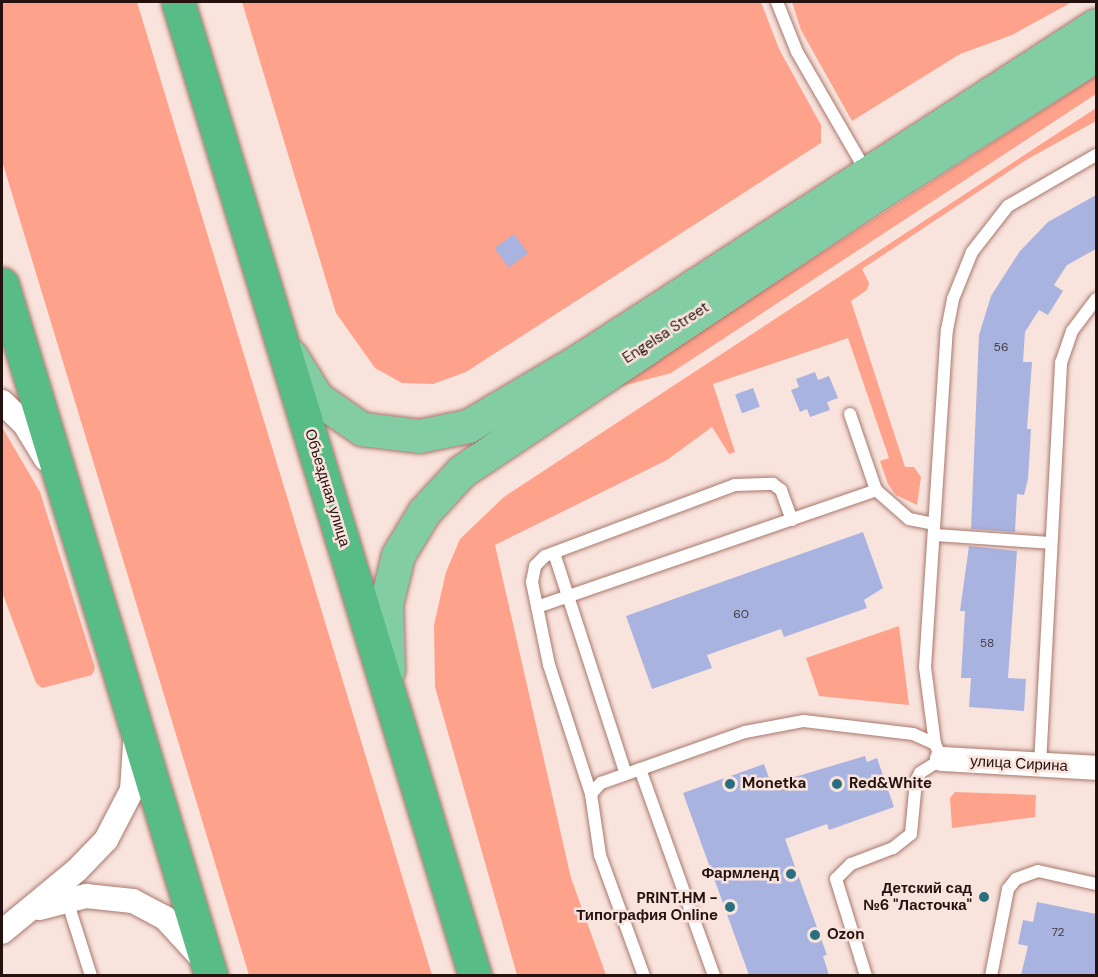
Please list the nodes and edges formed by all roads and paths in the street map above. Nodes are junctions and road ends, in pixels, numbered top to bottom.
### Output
1 (166, 2) edge
2 (178, 2) edge
3 (777, 2) edge
4 (1096, 25) edge
5 (1096, 55) edge
6 (208, 98) junction
7 (1096, 155) edge
8 (873, 181) junction
9 (2, 284) edge
10 (1096, 299) edge
11 (281, 338) junction
12 (2, 402) edge
13 (850, 414) dead end
14 (876, 490) junction
15 (71, 512) junction
16 (792, 520) junction
17 (934, 529) junction
18 (1051, 543) junction
19 (554, 553) junction
20 (569, 597) junction
21 (537, 607) junction
22 (122, 675) junction
23 (395, 712) junction
24 (938, 752) junction
25 (1040, 765) junction
26 (1096, 768) edge
27 (640, 769) junction
28 (626, 774) junction
29 (591, 794) junction
30 (70, 876) junction
31 (1096, 884) edge
32 (66, 900) junction
33 (26, 913) junction
34 (2, 932) edge
35 (210, 973) edge
36 (475, 974) edge
37 (91, 975) edge
38 (644, 975) edge
39 (714, 975) edge
40 (866, 975) edge
41 (991, 975) edge

1 - 6 highway
2 - 6 highway, Объездная улица
3 - 8 lane
4 - 8 main road, Engelsa Street
5 - 8 main road, Engelsa Street
6 - 11 highway, Объездная улица
7 - 17 lane
8 - 11 main road, Engelsa Street
8 - 23 main road, Engelsa Street
9 - 15 highway
10 - 18 lane
11 - 23 highway, Объездная улица
12 - 15 street
13 - 14 lane
14 - 16 lane
14 - 17 lane
15 - 22 highway
16 - 19 lane
16 - 20 lane
17 - 18 lane
17 - 24 lane
18 - 25 lane
19 - 20 lane
19 - 21 lane
20 - 21 lane
20 - 28 lane
21 - 29 lane
22 - 30 street
22 - 35 highway
23 - 36 highway, Объездная улица
24 - 25 street, улица Сирина
24 - 27 lane
24 - 40 lane
25 - 26 street, улица Сирина
27 - 28 lane
27 - 39 lane
28 - 29 lane
29 - 38 lane
30 - 32 lane
30 - 33 street
31 - 41 lane
32 - 33 street
32 - 35 street
32 - 37 lane
33 - 34 street

